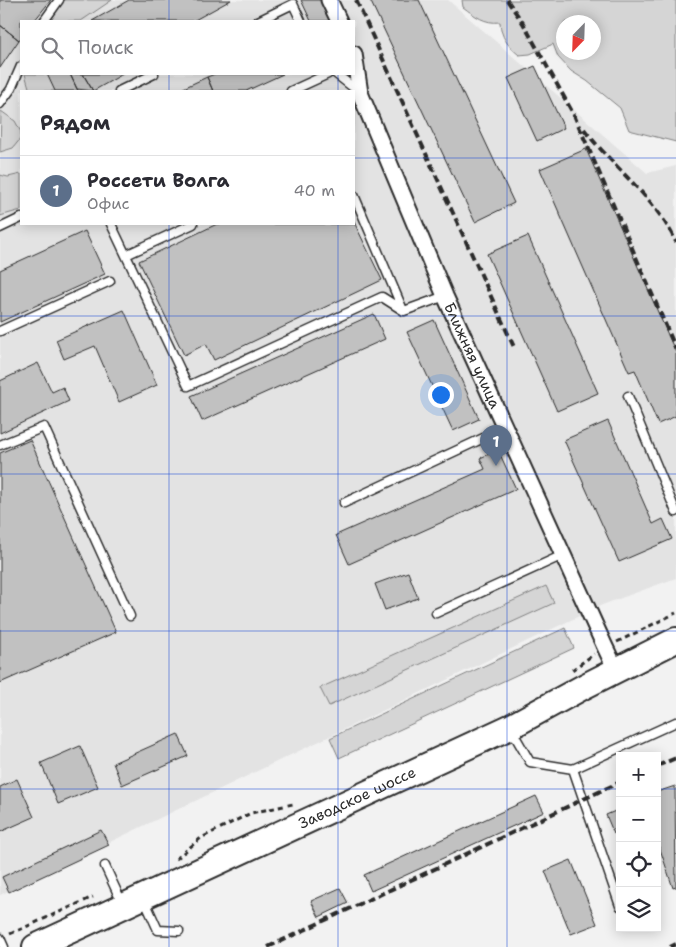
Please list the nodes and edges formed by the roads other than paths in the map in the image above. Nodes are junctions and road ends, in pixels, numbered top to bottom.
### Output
1 (59, 0) edge
2 (329, 0) edge
3 (45, 20) edge
4 (260, 20) edge
5 (300, 20) edge
6 (339, 20) edge
7 (355, 60) edge
8 (20, 68) edge
9 (152, 75) edge
10 (326, 75) edge
11 (337, 75) edge
12 (121, 90) edge
13 (293, 90) edge
14 (360, 93) junction
15 (0, 104) edge
16 (355, 197) edge
17 (20, 218) edge
18 (111, 225) edge
19 (192, 225) edge
20 (0, 228) edge
21 (126, 255) junction
22 (110, 281) dead end
23 (445, 296) junction
24 (404, 311) junction
25 (0, 331) edge
26 (628, 396) dead end
27 (505, 428) junction
28 (0, 445) edge
29 (344, 503) dead end
30 (676, 512) edge
31 (563, 555) junction
32 (436, 613) dead end
33 (130, 616) dead end
34 (676, 640) edge
35 (616, 670) junction
36 (676, 722) edge
37 (510, 727) junction
38 (573, 769) junction
39 (105, 866) dead end
40 (616, 894) edge
41 (127, 897) junction
42 (179, 931) dead end
43 (0, 938) edge
44 (4, 947) edge
45 (35, 947) edge

1 - 3 lane
2 - 6 street
4 - 5 lane
7 - 14 street, Ближняя улица
8 - 15 lane
9 - 12 lane
10 - 13 lane
11 - 14 lane
14 - 23 street, Ближняя улица
16 - 24 lane
17 - 20 lane
18 - 21 lane
19 - 21 lane
21 - 24 lane
22 - 25 lane
23 - 24 lane
23 - 27 street, Ближняя улица
26 - 30 lane
27 - 29 lane
27 - 31 street, Ближняя улица
28 - 33 lane
31 - 32 lane
31 - 35 street, Ближняя улица
34 - 35 main road, Заводское шоссе
35 - 37 main road, Заводское шоссе
36 - 38 lane
37 - 38 lane
37 - 41 main road, Заводское шоссе
38 - 40 lane
39 - 41 lane
41 - 42 lane
41 - 45 main road, Заводское шоссе
43 - 44 lane

